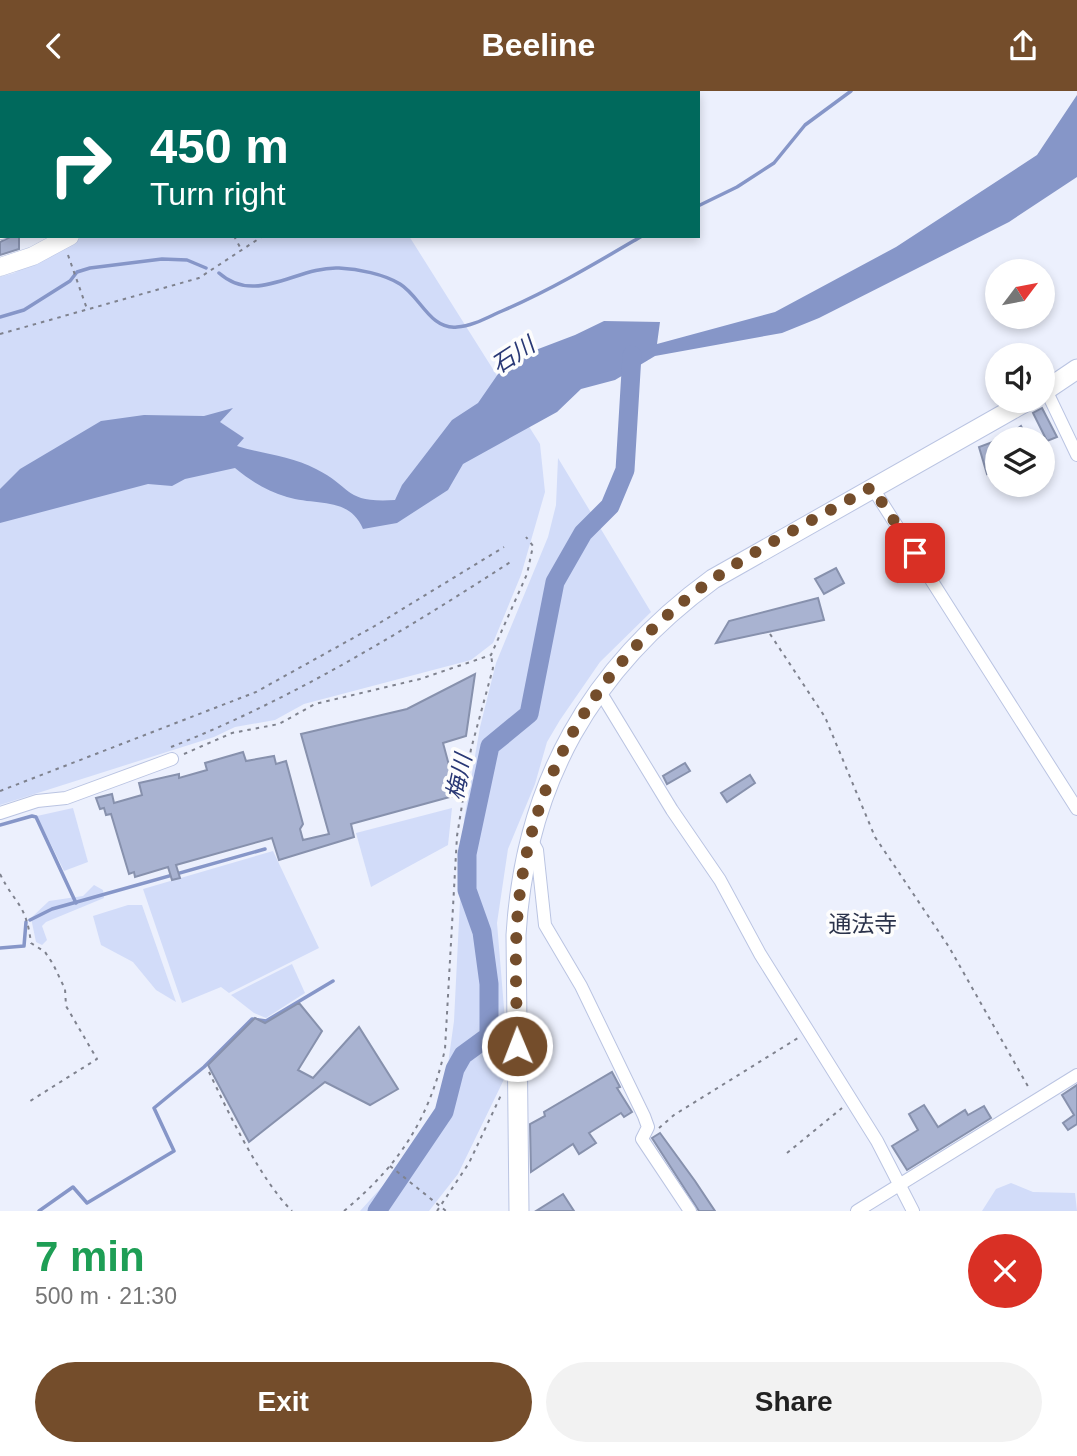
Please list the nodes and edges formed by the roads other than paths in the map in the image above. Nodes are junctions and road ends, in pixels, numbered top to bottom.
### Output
1 (66, 238) edge
2 (0, 267) edge
3 (1077, 369) edge
4 (1055, 384) edge
5 (1055, 411) edge
6 (1005, 413) edge
7 (1077, 455) edge
8 (872, 487) junction
9 (599, 690) junction
10 (167, 755) road end
11 (1077, 809) edge
12 (0, 813) edge
13 (530, 838) junction
14 (1077, 1075) edge
15 (899, 1184) junction
16 (519, 1211) edge
17 (690, 1211) edge
18 (858, 1211) edge
19 (913, 1211) edge

1 - 2 street
3 - 4 main road
5 - 7 street
6 - 8 main road
8 - 9 main road
8 - 11 street
9 - 13 main road
9 - 15 street
10 - 12 street
13 - 16 main road
13 - 17 street
14 - 15 street
15 - 18 street
15 - 19 street

